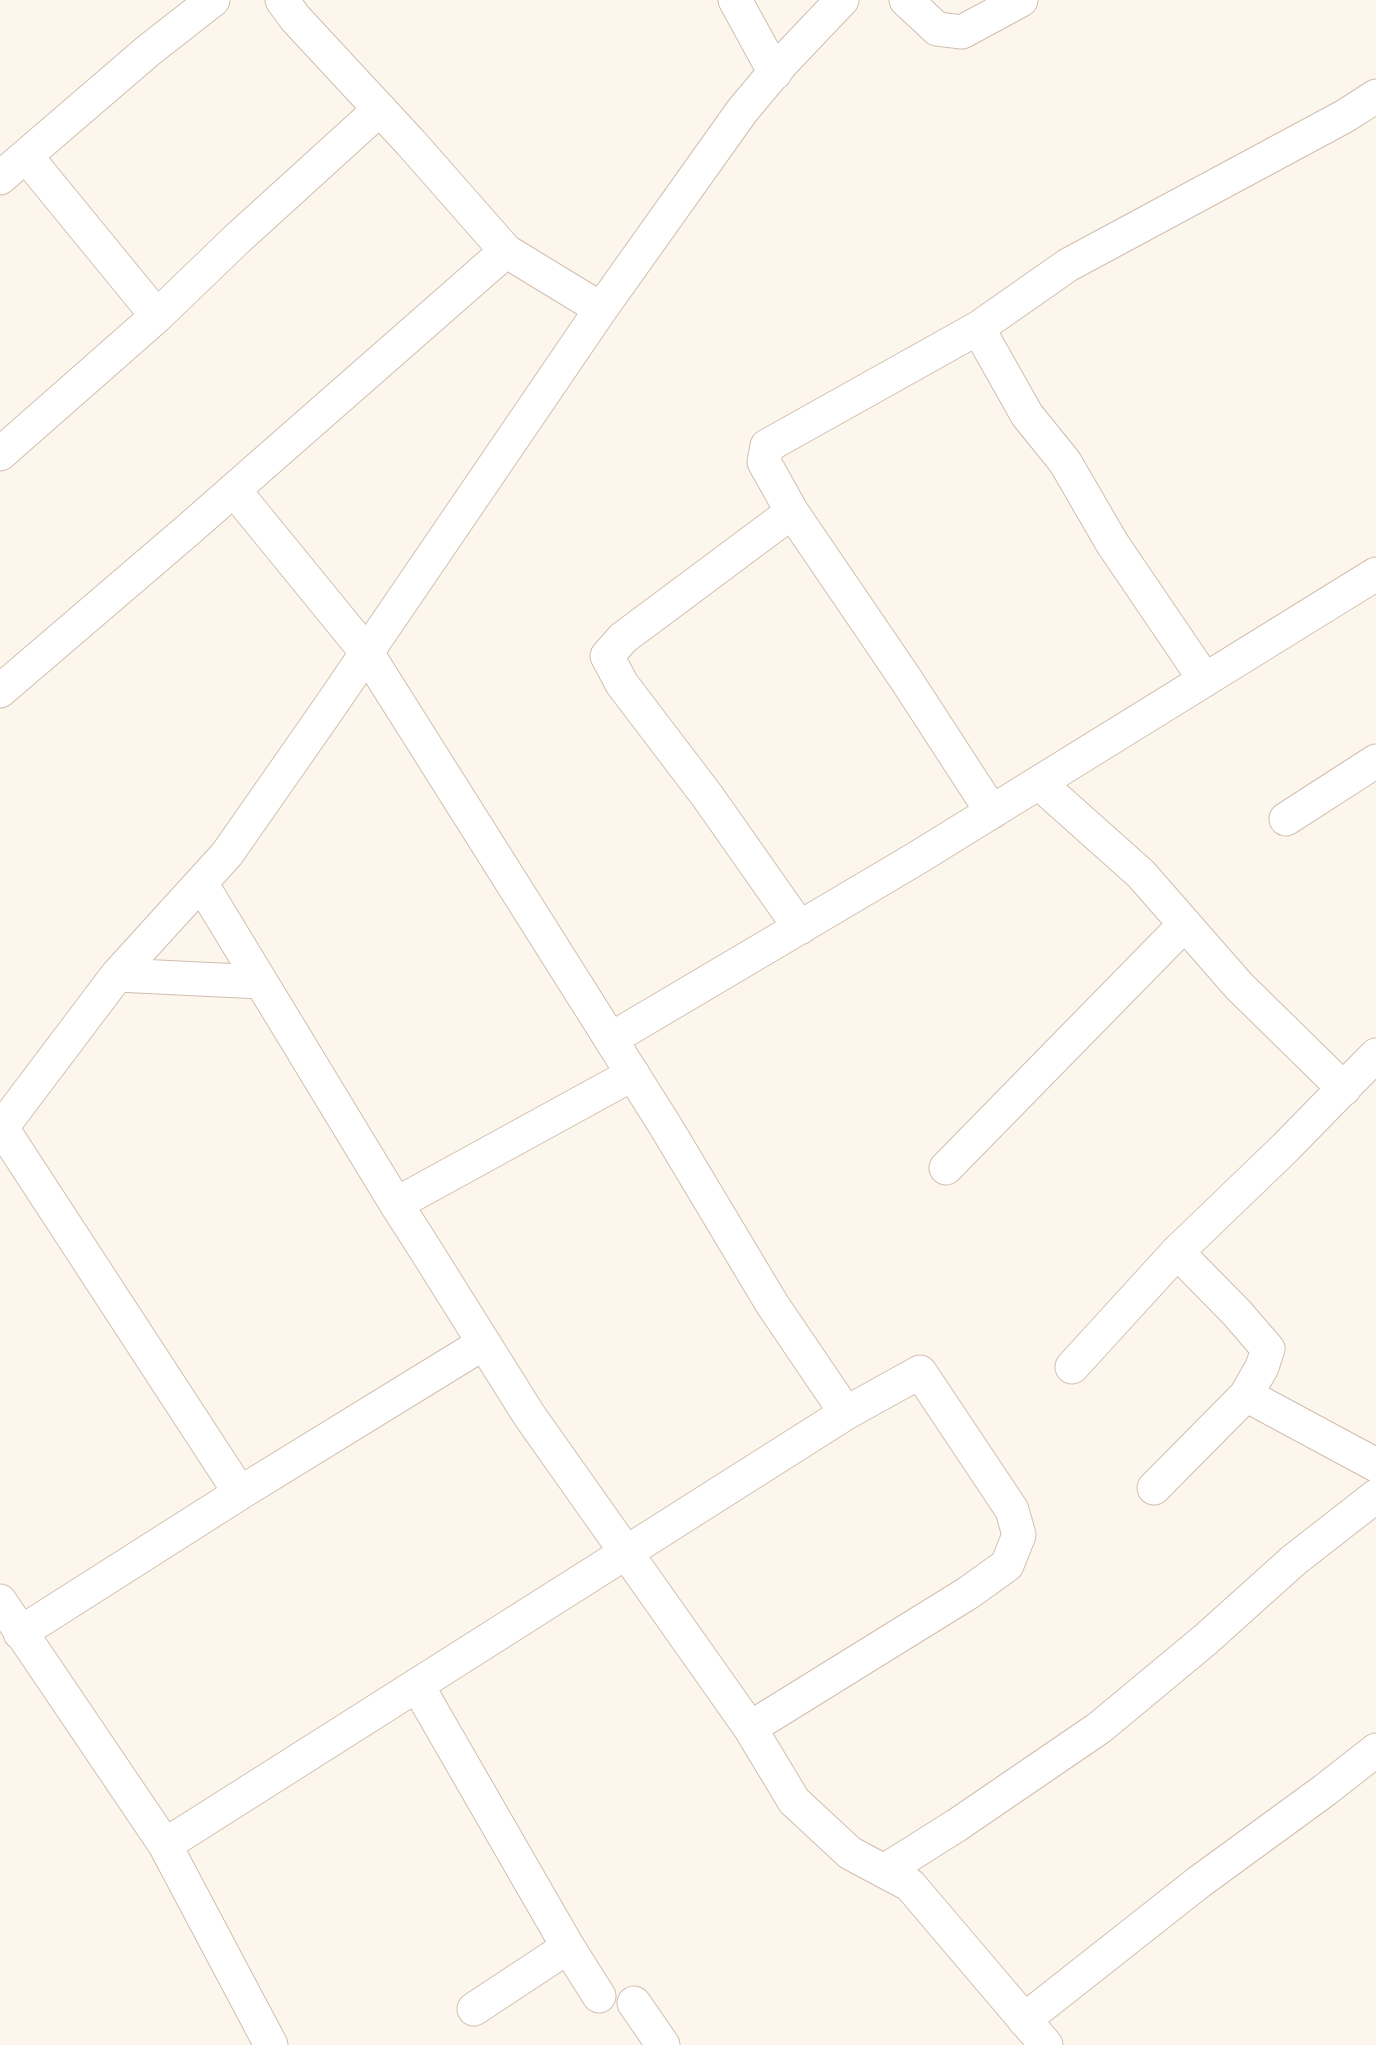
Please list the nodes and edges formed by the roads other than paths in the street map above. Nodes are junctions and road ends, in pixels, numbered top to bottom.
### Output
1 (213, 0) edge
2 (282, 0) edge
3 (735, 0) edge
4 (842, 0) edge
5 (906, 0) edge
6 (1021, 0) edge
7 (775, 73) junction
8 (1376, 96) edge
9 (380, 109) junction
10 (26, 156) junction
11 (0, 178) edge
12 (506, 251) junction
13 (601, 309) junction
14 (157, 316) junction
15 (978, 328) junction
16 (0, 454) edge
17 (234, 490) junction
18 (792, 512) junction
19 (1376, 574) edge
20 (367, 653) junction
21 (1205, 680) junction
22 (0, 691) edge
23 (1376, 761) edge
24 (1040, 783) junction
25 (992, 812) junction
26 (1286, 819) dead end
27 (201, 883) junction
28 (1185, 924) junction
29 (800, 928) junction
30 (117, 975) junction
31 (261, 982) junction
32 (611, 1039) junction
33 (1376, 1055) edge
34 (633, 1074) junction
35 (1344, 1089) junction
36 (1, 1129) edge
37 (946, 1168) dead end
38 (396, 1204) junction
39 (1177, 1252) junction
40 (484, 1343) junction
41 (1072, 1366) dead end
42 (1246, 1395) junction
43 (846, 1413) junction
44 (1376, 1465) edge
45 (1154, 1488) dead end
46 (240, 1493) junction
47 (1376, 1496) edge
48 (626, 1553) junction
49 (0, 1601) edge
50 (20, 1633) junction
51 (417, 1685) junction
52 (750, 1728) junction
53 (1376, 1750) edge
54 (165, 1845) junction
55 (884, 1871) junction
56 (568, 1947) junction
57 (599, 1996) dead end
58 (634, 2003) dead end
59 (474, 2009) dead end
60 (1024, 2020) junction
61 (271, 2045) edge
62 (663, 2045) edge
63 (1046, 2045) edge

1 - 10 street
2 - 9 street
3 - 7 street
4 - 7 street
5 - 6 street
7 - 13 street
8 - 15 street
9 - 12 street
9 - 14 street
10 - 11 street
10 - 14 street
12 - 13 street
12 - 17 street
13 - 20 street
14 - 16 street
15 - 18 street
15 - 21 street
17 - 20 street
17 - 22 street
18 - 25 street
18 - 29 street
19 - 21 street
20 - 27 street
20 - 32 street
21 - 24 street
23 - 26 street
24 - 25 street
24 - 28 street
25 - 29 street
27 - 30 street
27 - 31 street
28 - 35 street
28 - 37 street
29 - 32 street
30 - 31 street
30 - 36 street
31 - 38 street
32 - 34 street
33 - 35 street
34 - 38 street
34 - 43 street
35 - 39 street
36 - 46 street
38 - 40 street
39 - 41 street
39 - 42 street
40 - 46 street
40 - 48 street
42 - 44 street
42 - 45 street
43 - 48 street
43 - 52 street
46 - 50 street
47 - 55 street
48 - 51 street
48 - 52 street
49 - 50 street
50 - 54 street
51 - 54 street
51 - 56 street
52 - 55 street
53 - 60 street
54 - 61 street
55 - 60 street
56 - 57 street
56 - 59 street
58 - 62 street
60 - 63 street

